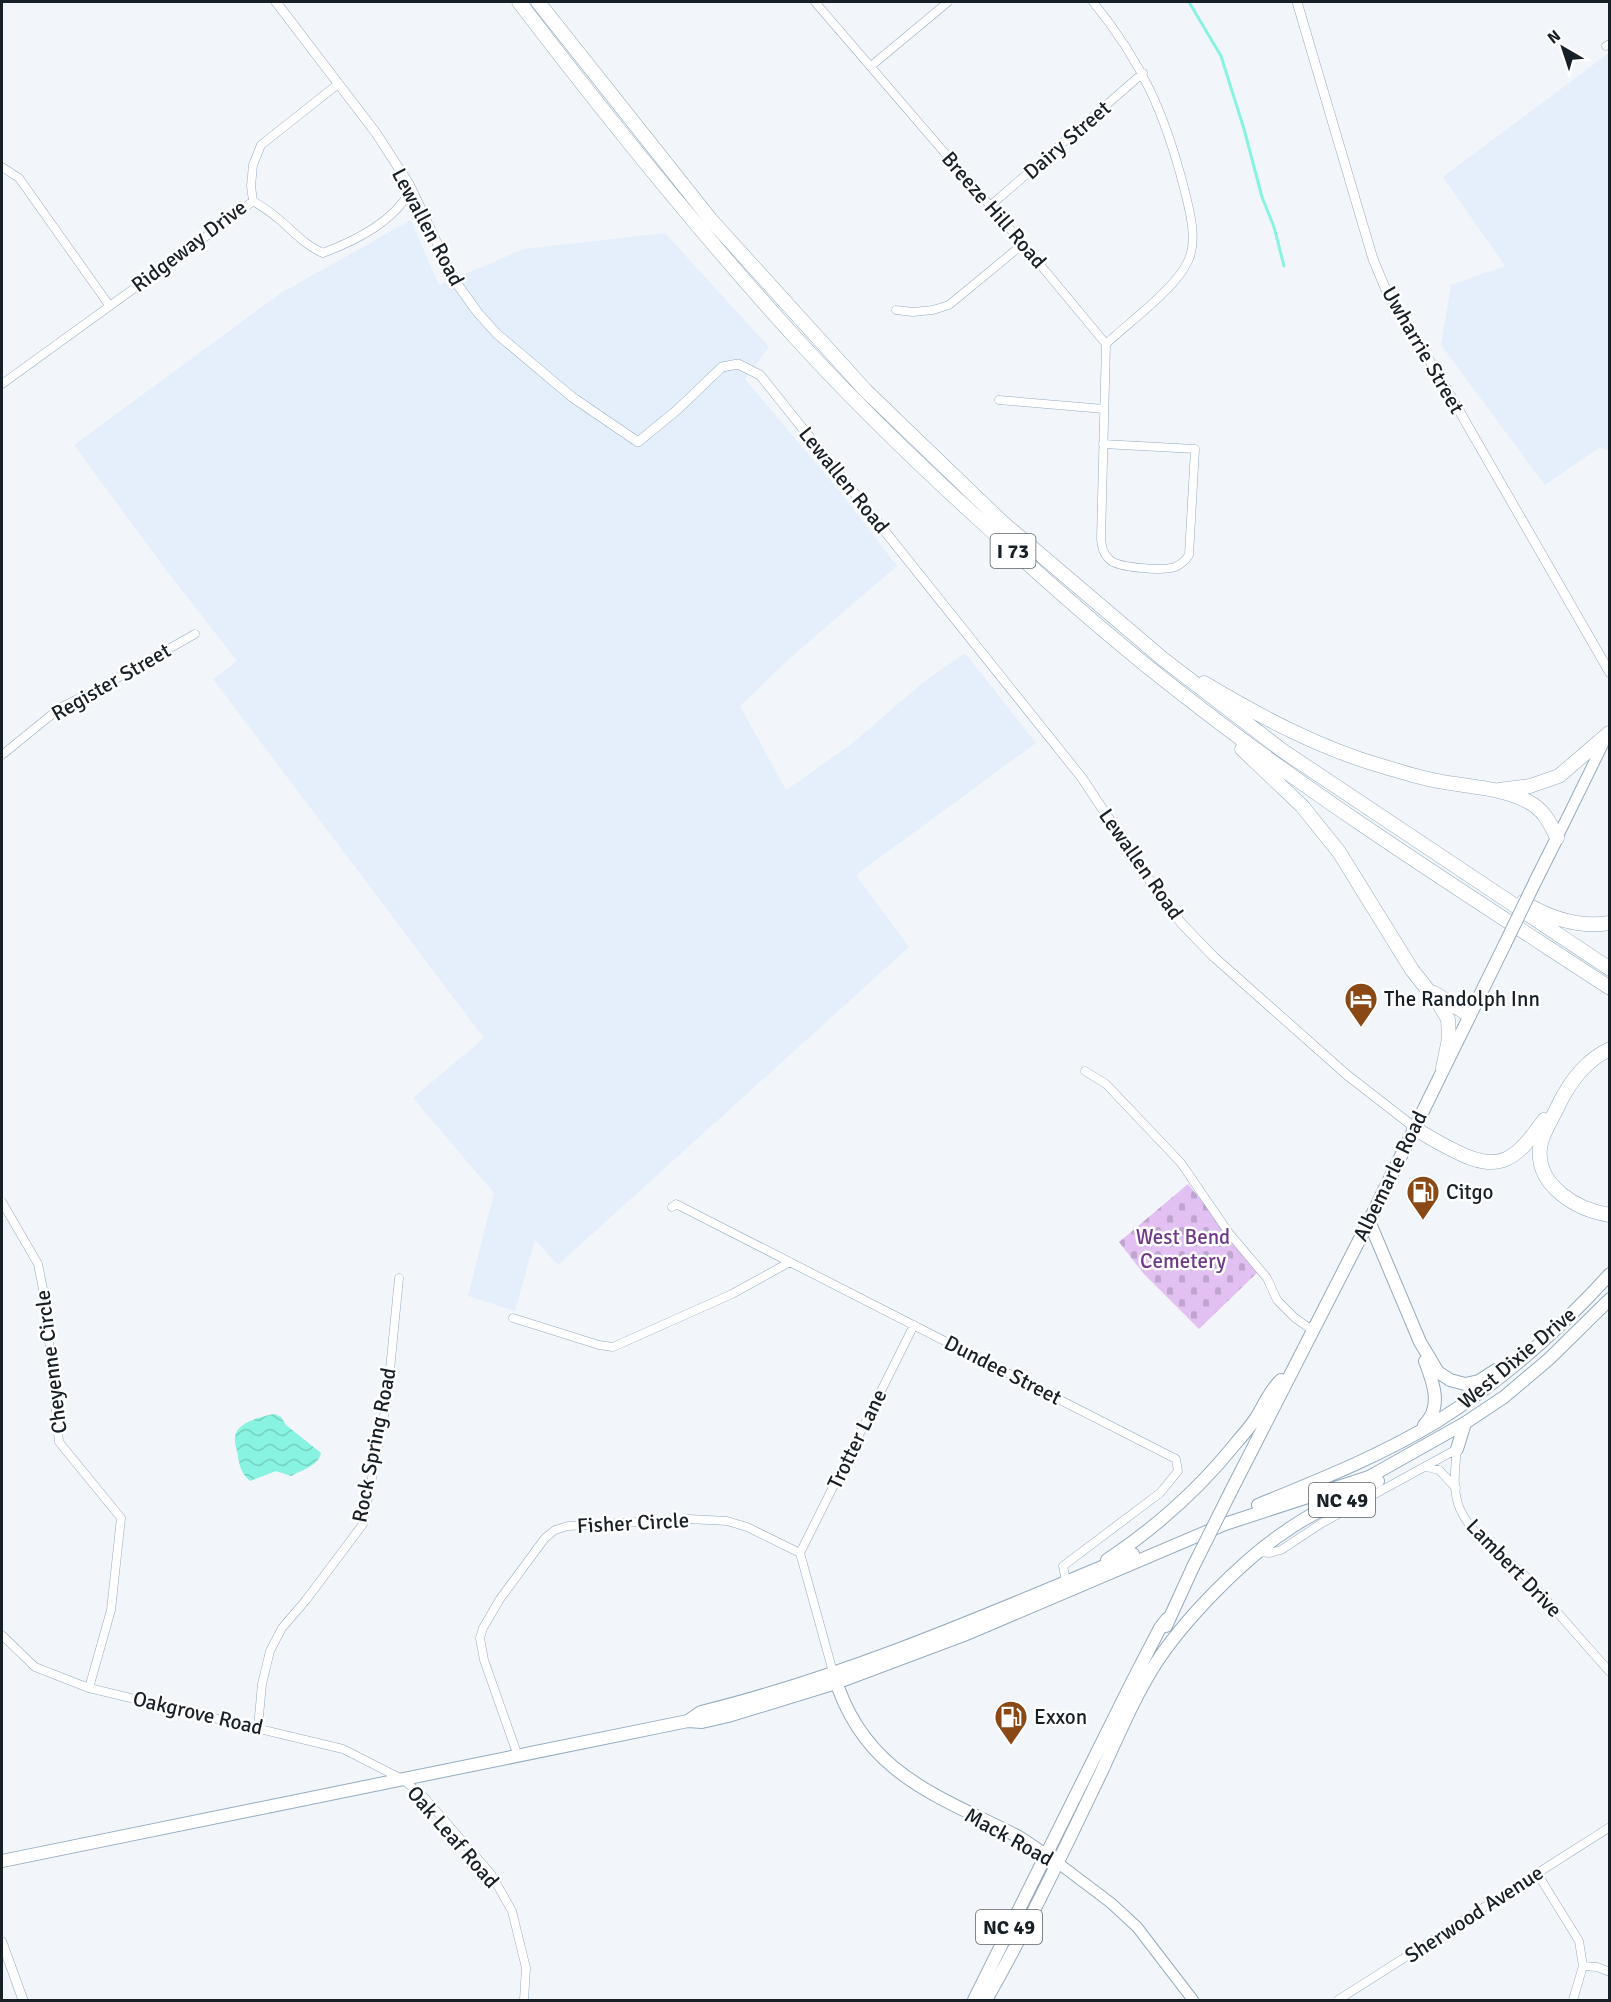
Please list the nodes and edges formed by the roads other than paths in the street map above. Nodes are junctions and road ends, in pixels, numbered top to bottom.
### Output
1 (276, 2) edge
2 (519, 2) edge
3 (538, 2) edge
4 (815, 2) edge
5 (948, 2) edge
6 (1093, 2) edge
7 (1297, 2) edge
8 (871, 66) junction
9 (1143, 73) junction
10 (338, 84) junction
11 (2, 167) edge
12 (411, 190) junction
13 (253, 201) junction
14 (990, 206) junction
15 (1023, 244) junction
16 (109, 305) junction
17 (896, 310) dead end
18 (1106, 344) junction
19 (2, 384) edge
20 (999, 400) dead end
21 (1104, 409) junction
22 (1104, 444) junction
23 (195, 634) dead end
24 (1163, 659) junction
25 (1610, 673) edge
26 (1178, 691) junction
27 (1609, 733) edge
28 (2, 755) edge
29 (1494, 790) junction
30 (1557, 838) junction
31 (1476, 880) junction
32 (1610, 923) edge
33 (1610, 969) edge
34 (1610, 988) edge
35 (1427, 989) junction
36 (1469, 1015) junction
37 (1610, 1049) edge
38 (1443, 1068) junction
39 (1085, 1071) dead end
40 (1561, 1098) junction
41 (1414, 1127) junction
42 (2, 1202) edge
43 (672, 1207) dead end
44 (1610, 1215) edge
45 (1369, 1221) junction
46 (790, 1262) junction
47 (1610, 1274) edge
48 (399, 1278) dead end
49 (1610, 1299) edge
50 (513, 1318) dead end
51 (914, 1325) junction
52 (1312, 1330) junction
53 (1420, 1342) junction
54 (1525, 1357) junction
55 (1293, 1368) junction
56 (1466, 1423) junction
57 (1418, 1432) junction
58 (1424, 1448) junction
59 (1457, 1449) junction
60 (1427, 1467) junction
61 (1456, 1488) junction
62 (1291, 1497) junction
63 (1259, 1552) junction
64 (800, 1553) junction
65 (1088, 1572) junction
66 (1066, 1581) junction
67 (1167, 1619) junction
68 (2, 1635) edge
69 (1610, 1672) edge
70 (1148, 1675) junction
71 (835, 1678) junction
72 (89, 1688) junction
73 (258, 1727) junction
74 (518, 1756) junction
75 (402, 1779) junction
76 (1610, 1827) edge
77 (1045, 1855) junction
78 (2, 1861) edge
79 (1058, 1863) junction
80 (1537, 1873) junction
81 (2, 1942) edge
82 (1583, 1966) junction
83 (1610, 1972) edge
84 (23, 2001) edge
85 (524, 2001) edge
86 (974, 2001) edge
87 (986, 2001) edge
88 (1193, 2001) edge
89 (1338, 2001) edge
90 (1573, 2001) edge

1 - 10 street, Lewallen Road
2 - 26 highway, I 73
3 - 24 highway, I 73
4 - 8 street, Breeze Hill Road
5 - 8 street
6 - 9 street
7 - 25 street, Uwharrie Street
8 - 14 street, Breeze Hill Road
9 - 14 street, Dairy Street
9 - 18 street
10 - 12 street, Lewallen Road
10 - 13 street, Ridgeway Drive
11 - 16 street
12 - 13 street
12 - 41 street, Lewallen Road
13 - 16 street, Ridgeway Drive
14 - 15 street, Breeze Hill Road
15 - 17 street
15 - 18 street, Breeze Hill Road
16 - 19 street, Ridgeway Drive
18 - 21 street
20 - 21 street
21 - 22 street
22 - 22 street
23 - 28 street, Register Street
24 - 29 highway
24 - 31 highway, I 73
26 - 34 highway, I 73
26 - 35 highway
27 - 29 highway
27 - 30 main road, Albemarle Road
29 - 30 highway
30 - 36 main road, Albemarle Road, bridge
31 - 32 highway
31 - 33 highway, I 73
35 - 36 highway
35 - 38 highway
36 - 38 main road, Albemarle Road
37 - 40 highway
38 - 41 main road, Albemarle Road
39 - 52 street
40 - 41 highway
40 - 44 highway
41 - 45 main road, Albemarle Road
42 - 72 street, Cheyenne Circle
43 - 46 street, Dundee Street
45 - 52 main road, Albemarle Road
45 - 53 main road
46 - 50 street
46 - 51 street, Dundee Street
47 - 54 main road, West Dixie Drive
48 - 73 street, Rock Spring Road
49 - 56 main road, West Dixie Drive
51 - 64 street, Trotter Lane
51 - 66 street, Dundee Street
52 - 55 main road, Albemarle Road
53 - 54 main road
53 - 57 main road
54 - 57 main road, West Dixie Drive
55 - 65 main road
55 - 67 main road, Albemarle Road, bridge
56 - 58 main road, West Dixie Drive
56 - 59 main road
57 - 62 main road, West Dixie Drive
58 - 62 main road, West Dixie Drive
58 - 63 main road, NC 49
59 - 60 street
59 - 61 street, Lambert Drive
60 - 61 street
60 - 63 street
61 - 69 street, Lambert Drive
62 - 65 main road
62 - 71 main road
63 - 70 main road, NC 49
64 - 71 street
64 - 74 street, Fisher Circle
65 - 66 main road
66 - 71 main road
67 - 70 main road, Albemarle Road
67 - 77 main road, Albemarle Road / NC 49
68 - 72 street, Oakgrove Road
70 - 79 main road, NC 49
71 - 74 main road
71 - 77 main road, Mack Road
72 - 73 street, Oakgrove Road
73 - 75 street, Oakgrove Road
74 - 75 main road
75 - 78 main road
75 - 85 street, Oak Leaf Road
76 - 80 street, Sherwood Avenue
77 - 79 main road, Mack Road
77 - 86 main road, NC 49
79 - 87 main road, NC 49
79 - 88 main road, Mack Road
80 - 82 street
80 - 89 street, Sherwood Avenue
81 - 84 street
82 - 83 street
82 - 90 street

